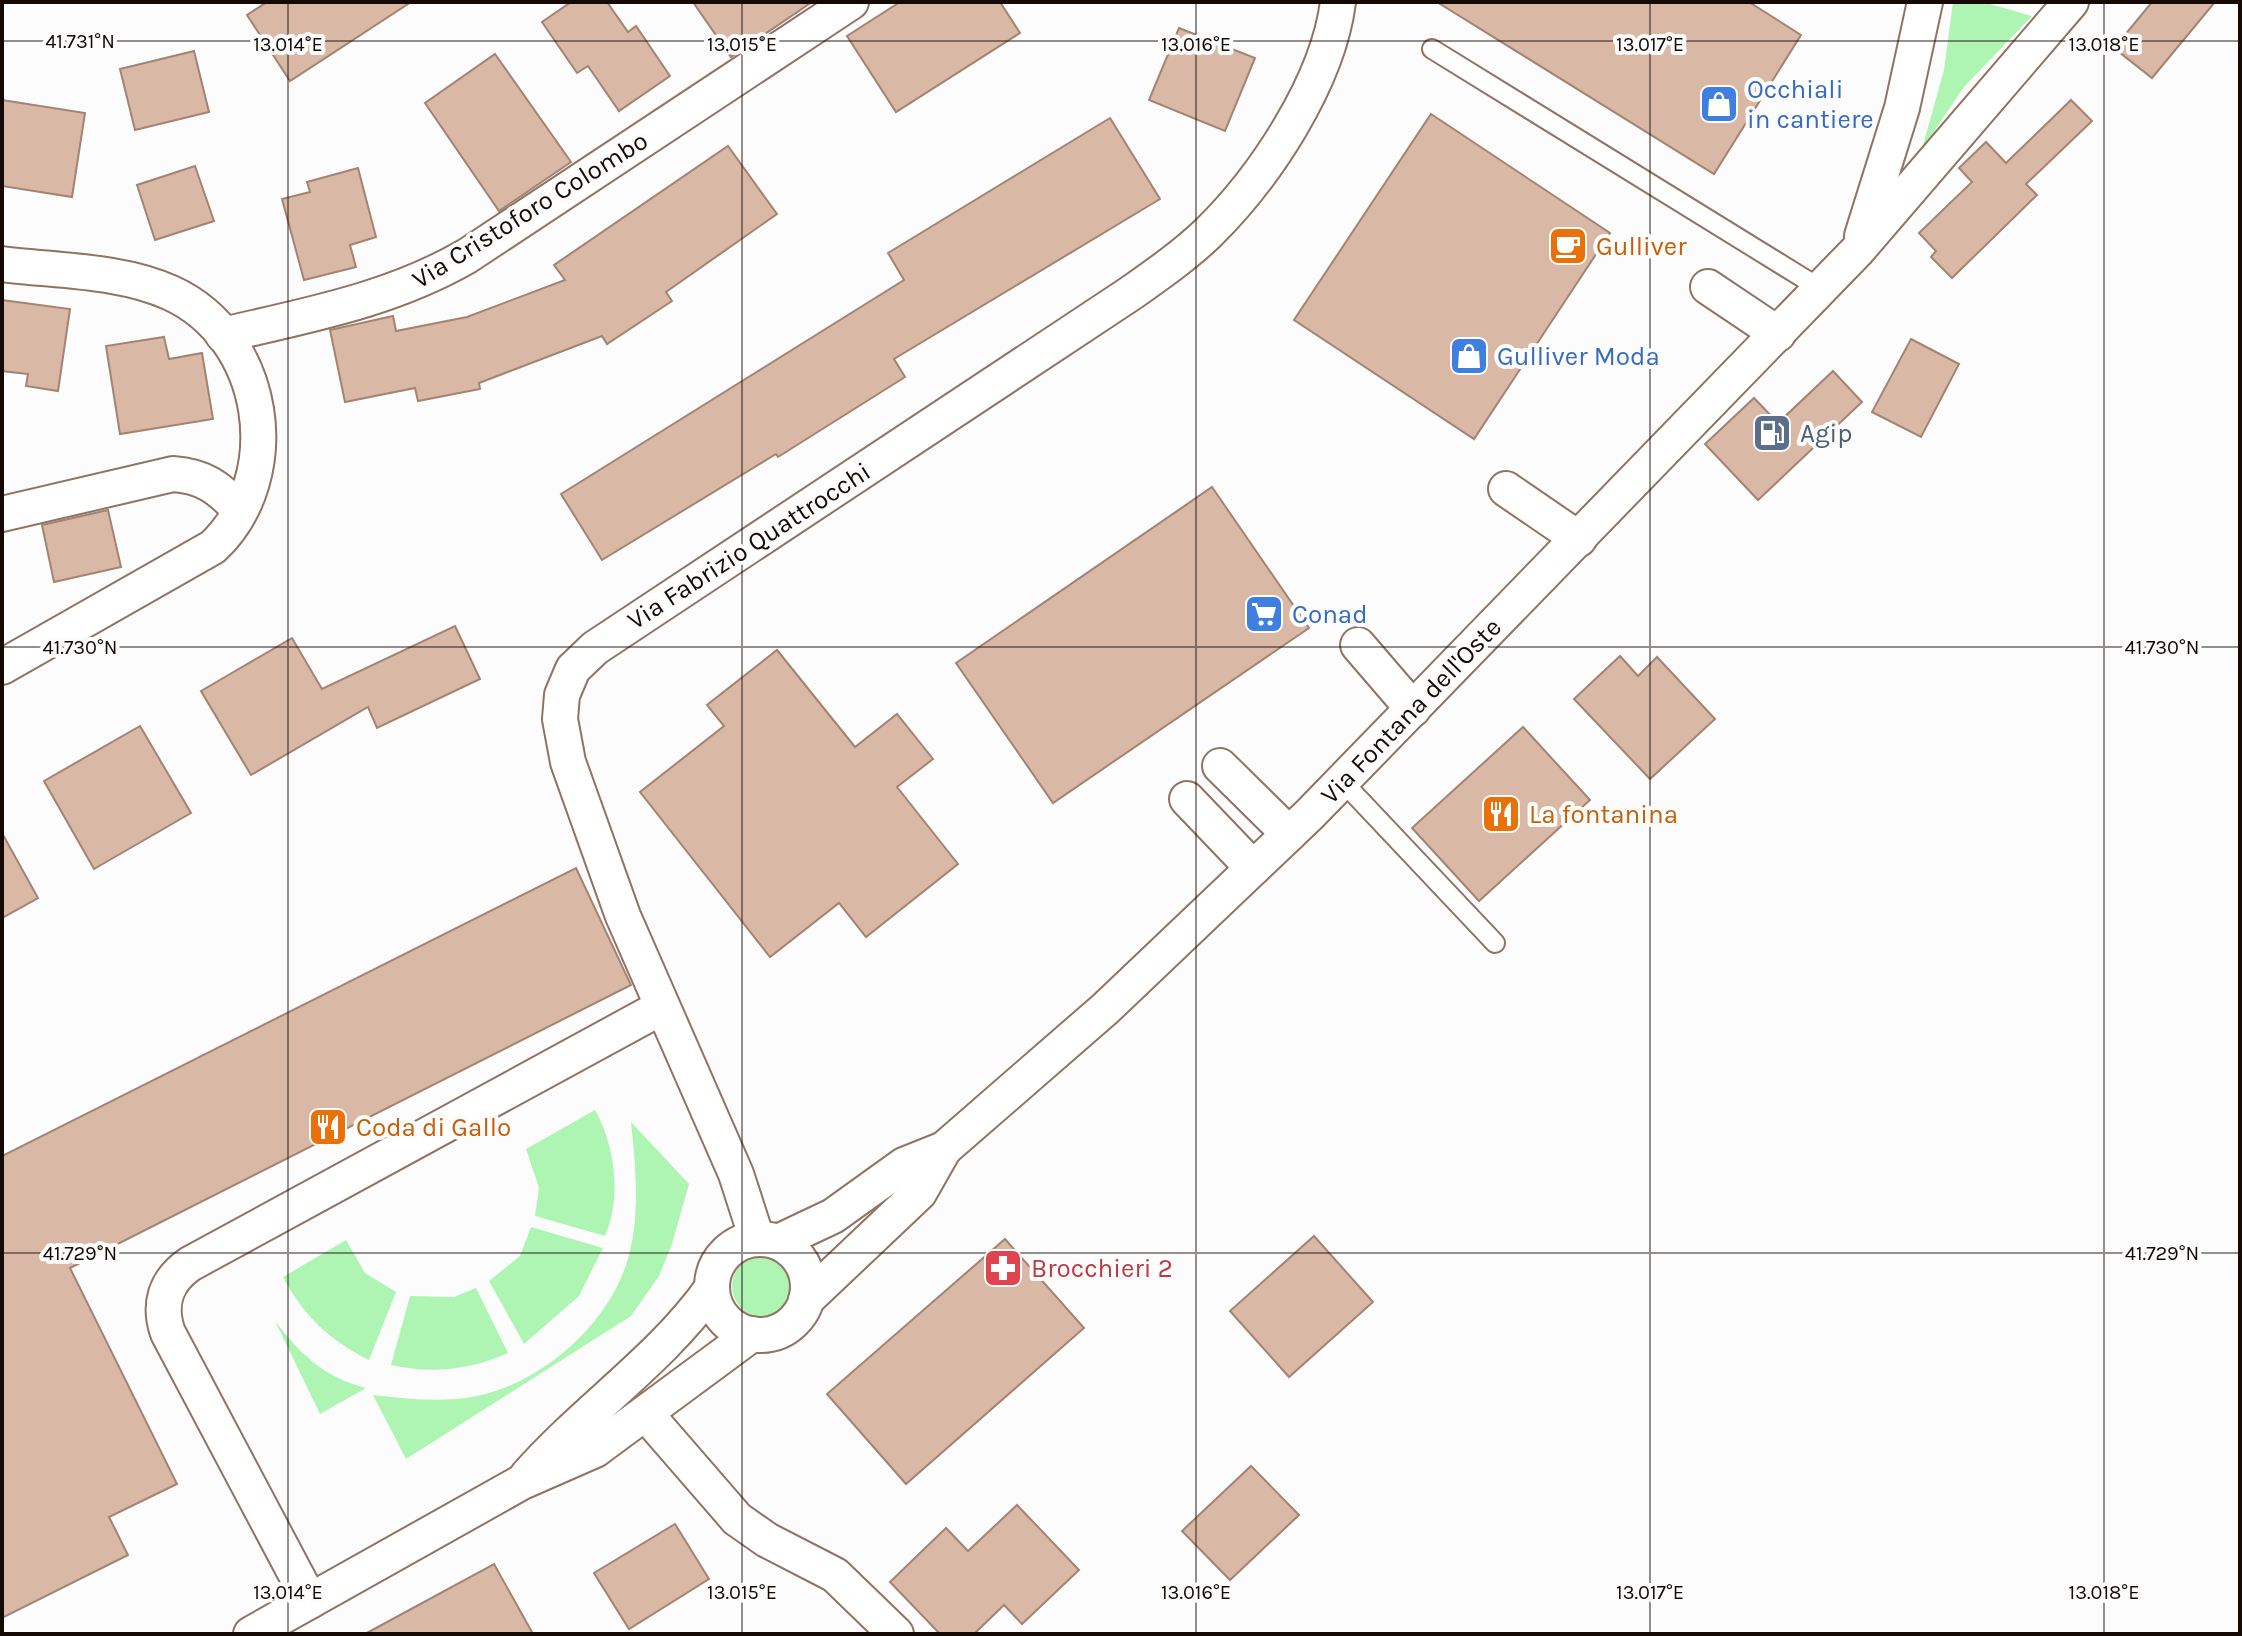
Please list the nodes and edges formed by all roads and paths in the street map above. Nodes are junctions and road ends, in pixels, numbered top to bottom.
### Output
1 (851, 2) edge
2 (1338, 2) edge
3 (1925, 2) edge
4 (2071, 2) edge
5 (1432, 49) dead end
6 (1857, 251) junction
7 (2, 264) edge
8 (1708, 287) dead end
9 (1821, 289) junction
10 (1778, 334) junction
11 (223, 335) junction
12 (1506, 489) dead end
13 (240, 510) junction
14 (2, 514) edge
15 (1579, 539) junction
16 (1358, 645) dead end
17 (2, 667) edge
18 (1413, 709) junction
19 (1220, 766) dead end
20 (1342, 781) junction
21 (1187, 799) dead end
22 (1289, 834) junction
23 (1253, 868) junction
24 (1495, 943) dead end
25 (662, 1007) junction
26 (944, 1149) junction
27 (768, 1240) junction
28 (712, 1288) junction
29 (806, 1300) junction
30 (752, 1334) junction
31 (646, 1414) junction
32 (522, 1482) junction
33 (310, 1601) junction
34 (251, 1634) edge
35 (896, 1634) edge

1 - 11 street, Via Cristoforo Colombo
2 - 25 street, Via Fabrizio Quattrocchi
3 - 6 street, Via Fontana dell'Oste
4 - 6 street, Via Fontana dell'Oste
5 - 9 lane
6 - 9 street, Via Fontana dell'Oste
7 - 11 street
8 - 10 street
9 - 10 street, Via Fontana dell'Oste
10 - 15 street, Via Fontana dell'Oste
11 - 13 street
12 - 15 street
13 - 14 street
13 - 17 street
15 - 18 street, Via Fontana dell'Oste
16 - 18 street
18 - 20 street, Via Fontana dell'Oste
19 - 22 street
20 - 22 street, Via Fontana dell'Oste
20 - 24 lane
21 - 23 street
22 - 23 street, Via Fontana dell'Oste
23 - 26 street, Via Fontana dell'Oste
25 - 27 street, Via Fabrizio Quattrocchi
25 - 33 street
26 - 27 street, Via Fontana dell'Oste
26 - 29 street, Via Fontana dell'Oste
27 - 28 street
27 - 29 street
28 - 30 street
28 - 32 street
29 - 30 street
30 - 31 street
31 - 32 street
31 - 35 street
32 - 33 street
33 - 34 street

